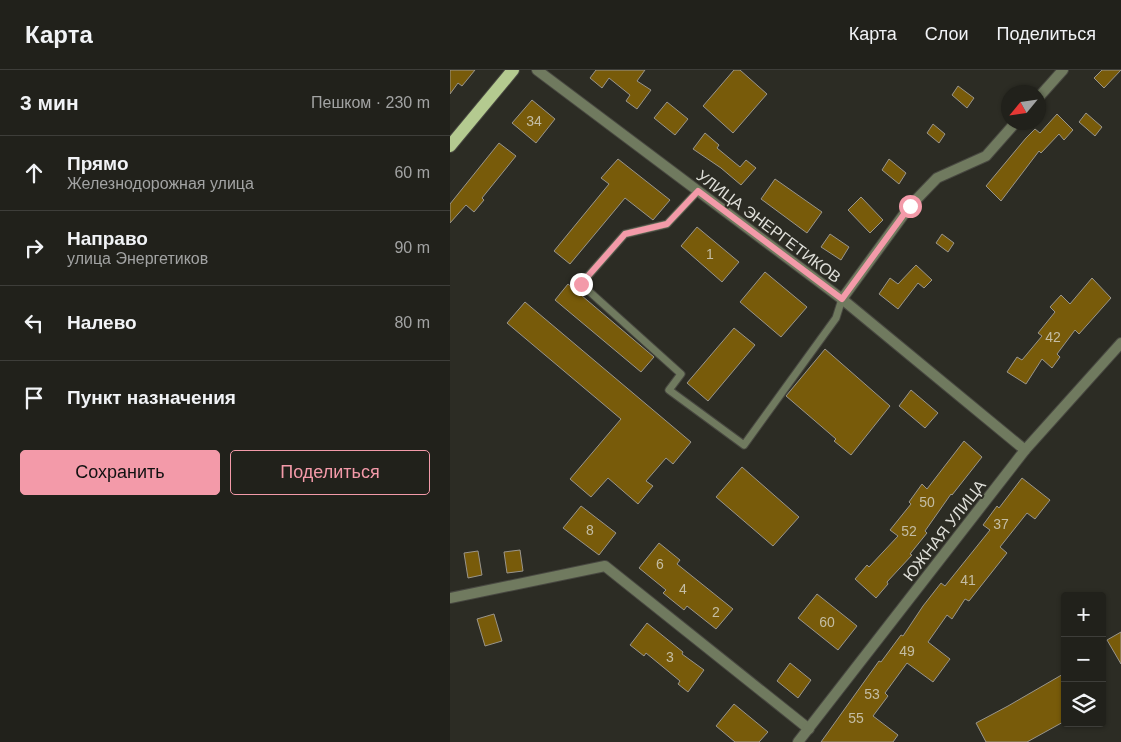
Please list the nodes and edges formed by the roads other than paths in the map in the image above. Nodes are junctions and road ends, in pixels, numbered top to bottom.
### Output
1 (512, 70) edge
2 (537, 70) edge
3 (1063, 70) edge
4 (1046, 89) edge
5 (1009, 130) edge
6 (450, 146) edge
7 (698, 191) junction
8 (842, 299) junction
9 (1121, 343) edge
10 (1024, 450) junction
11 (450, 598) edge
12 (809, 729) junction
13 (798, 742) edge

1 - 6 main road
2 - 7 street, УЛИЦА ЭНЕРГЕТИКОВ
3 - 4 street
5 - 8 street
7 - 8 street, УЛИЦА ЭНЕРГЕТИКОВ
7 - 8 lane
8 - 10 street, УЛИЦА ЭНЕРГЕТИКОВ
9 - 10 street, ЮЖНАЯ УЛИЦА
10 - 12 street, ЮЖНАЯ УЛИЦА
11 - 12 street
12 - 13 street, ЮЖНАЯ УЛИЦА

